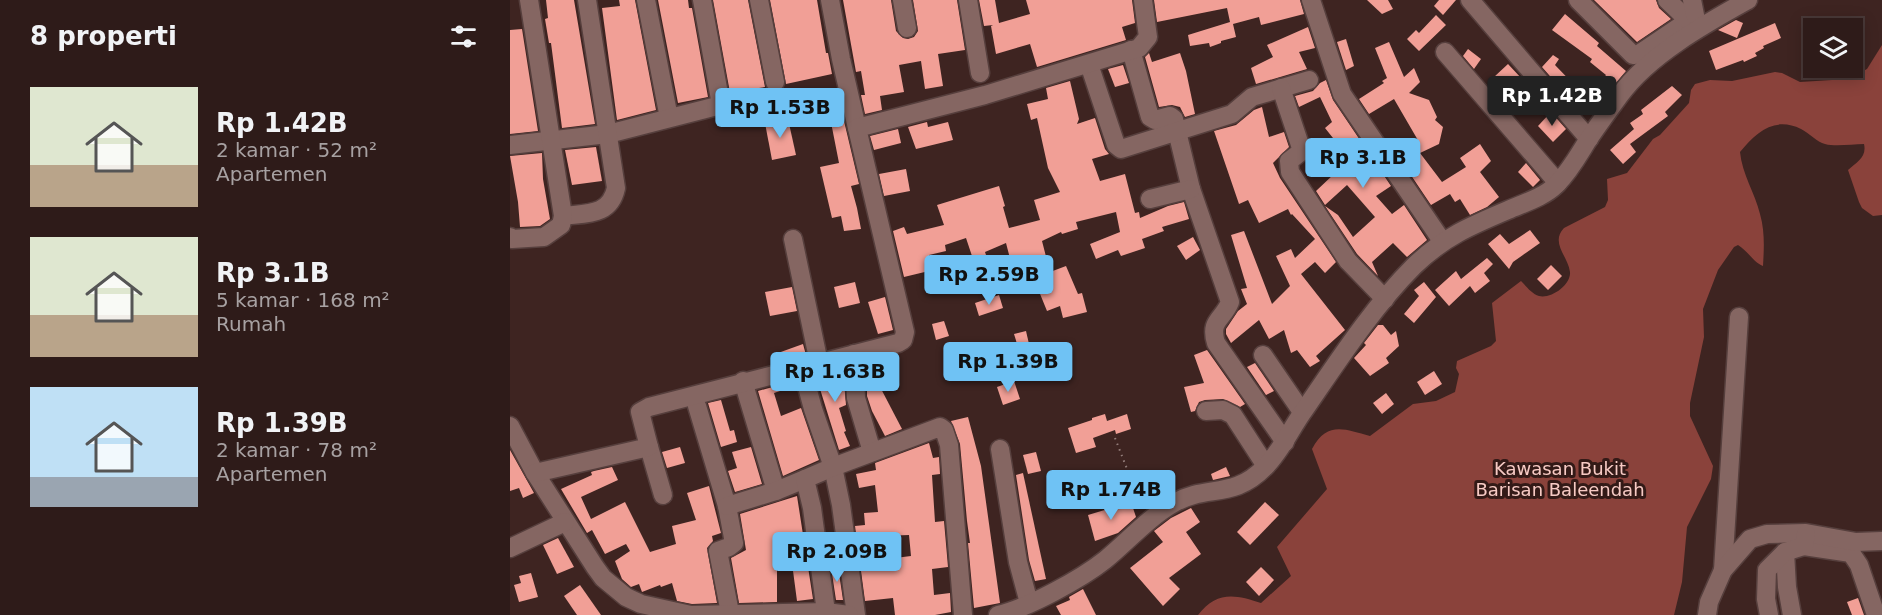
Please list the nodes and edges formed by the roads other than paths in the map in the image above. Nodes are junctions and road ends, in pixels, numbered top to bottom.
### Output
1 (529, 0) edge
2 (587, 0) edge
3 (646, 0) edge
4 (702, 0) edge
5 (759, 0) edge
6 (830, 0) edge
7 (902, 0) edge
8 (968, 0) edge
9 (1143, 0) edge
10 (1311, 0) edge
11 (1470, 0) edge
12 (1578, 0) edge
13 (1667, 0) edge
14 (1726, 0) edge
15 (1748, 0) edge
16 (1691, 12) edge
17 (907, 28) dead end
18 (1131, 50) junction
19 (1445, 52) dead end
20 (1089, 64) junction
21 (980, 73) dead end
22 (1309, 80) dead end
23 (775, 82) dead end
24 (1281, 88) junction
25 (669, 118) junction
26 (858, 128) junction
27 (1178, 132) junction
28 (608, 134) junction
29 (1589, 139) junction
30 (550, 140) junction
31 (510, 145) edge
32 (1558, 183) junction
33 (1191, 189) junction
34 (1150, 199) dead end
35 (563, 216) junction
36 (510, 237) edge
37 (793, 239) dead end
38 (1442, 241) junction
39 (1385, 299) junction
40 (1739, 317) dead end
41 (854, 354) junction
42 (1263, 356) dead end
43 (811, 365) junction
44 (743, 381) junction
45 (697, 406) dead end
46 (1206, 411) dead end
47 (1302, 412) junction
48 (512, 436) edge
49 (1285, 442) junction
50 (649, 447) junction
51 (1000, 449) dead end
52 (872, 452) junction
53 (833, 466) junction
54 (1266, 466) junction
55 (535, 473) junction
56 (805, 479) junction
57 (776, 491) junction
58 (663, 495) dead end
59 (727, 506) junction
60 (565, 522) junction
61 (845, 532) junction
62 (817, 538) junction
63 (1805, 540) junction
64 (1882, 541) edge
65 (510, 548) edge
66 (1785, 552) junction
67 (1724, 570) junction
68 (1029, 603) junction
69 (730, 613) junction
70 (753, 614) edge
71 (837, 614) edge
72 (692, 615) edge
73 (856, 615) edge
74 (963, 615) edge
75 (999, 615) edge
76 (1707, 615) edge
77 (1769, 615) edge
78 (1792, 615) edge
79 (1876, 615) edge

1 - 30 street
2 - 28 street
3 - 25 street
4 - 25 street
5 - 23 street
6 - 26 street
7 - 17 street
8 - 21 street
9 - 18 street
10 - 38 street
11 - 29 street
12 - 16 street
13 - 16 street
14 - 16 street
15 - 29 street
18 - 20 street
18 - 27 street
19 - 32 street
20 - 26 street
20 - 27 street
22 - 24 street
24 - 27 street
24 - 39 street
25 - 28 street
26 - 41 street
27 - 33 street
28 - 30 street
28 - 35 street
29 - 32 street
30 - 31 street
30 - 35 street
32 - 38 street
33 - 34 street
33 - 49 street
35 - 36 street
37 - 43 street
38 - 39 street
39 - 47 street
40 - 67 street
41 - 43 street
41 - 52 street
42 - 47 street
43 - 44 street
43 - 53 street
44 - 50 street
44 - 57 street
45 - 59 street
46 - 54 street
47 - 49 street
48 - 55 street
49 - 54 street
50 - 55 street
50 - 58 street
51 - 68 street
52 - 53 street
52 - 74 street
53 - 56 street
53 - 61 street
54 - 68 street
55 - 60 street
56 - 57 street
56 - 62 street
57 - 59 street
59 - 69 street
60 - 65 street
60 - 72 street
61 - 62 street
61 - 73 street
62 - 71 street
63 - 64 street
63 - 66 street
63 - 67 street
63 - 79 street
66 - 77 street
66 - 78 street
67 - 76 street
68 - 75 street
69 - 70 street
69 - 72 street
70 - 71 street

